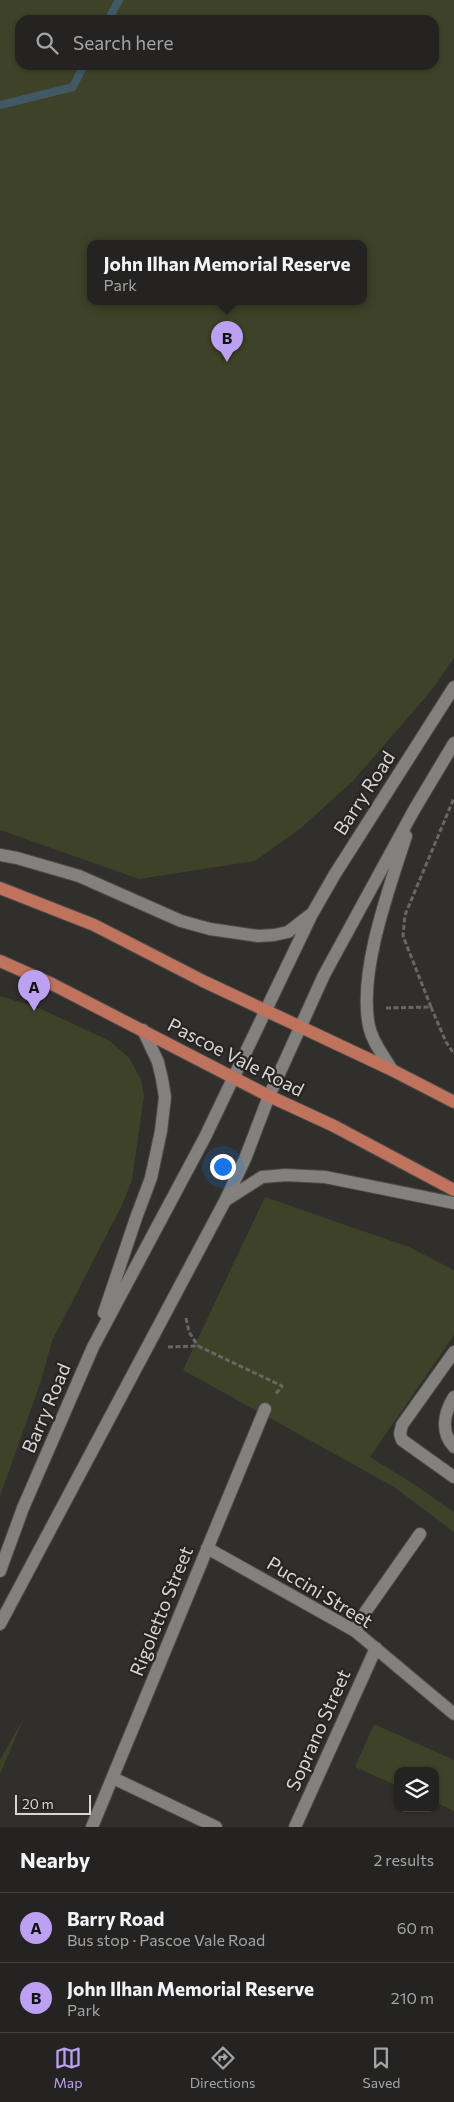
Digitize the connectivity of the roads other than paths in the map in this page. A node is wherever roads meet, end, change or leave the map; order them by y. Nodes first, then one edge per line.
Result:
1 (454, 687) edge
2 (454, 743) edge
3 (414, 810) junction
4 (0, 855) edge
5 (0, 888) edge
6 (312, 914) junction
7 (0, 961) edge
8 (266, 1010) junction
9 (300, 1026) junction
10 (143, 1030) junction
11 (392, 1070) junction
12 (234, 1078) junction
13 (269, 1096) junction
14 (454, 1102) edge
15 (454, 1190) edge
16 (225, 1201) junction
17 (454, 1203) edge
18 (93, 1347) junction
19 (454, 1352) edge
20 (454, 1396) edge
21 (265, 1409) dead end
22 (454, 1447) edge
23 (454, 1477) edge
24 (420, 1534) dead end
25 (207, 1548) junction
26 (0, 1571) edge
27 (0, 1624) edge
28 (355, 1631) junction
29 (376, 1648) junction
30 (454, 1714) edge
31 (113, 1778) junction
32 (92, 1827) edge
33 (216, 1827) edge
34 (295, 1827) edge

1 - 6 street, Barry Road
2 - 3 street
3 - 9 street
3 - 11 street
4 - 6 street
5 - 8 main road
6 - 8 street, Barry Road
7 - 10 main road, Pascoe Vale Road
8 - 9 main road
8 - 12 street, Barry Road
9 - 11 main road
9 - 13 street
10 - 12 main road, Pascoe Vale Road
10 - 18 street
11 - 14 main road
12 - 13 main road, Pascoe Vale Road
12 - 18 street, Barry Road
13 - 15 main road, Pascoe Vale Road
13 - 16 street
16 - 17 street
16 - 27 street
18 - 26 street, Barry Road
19 - 23 street
20 - 22 street
21 - 25 street, Rigoletto Street
24 - 28 street
25 - 28 street, Puccini Street
25 - 31 street, Rigoletto Street
28 - 29 street, Puccini Street
29 - 30 street, Puccini Street
29 - 34 street, Soprano Street
31 - 32 street, Rigoletto Street
31 - 33 street

